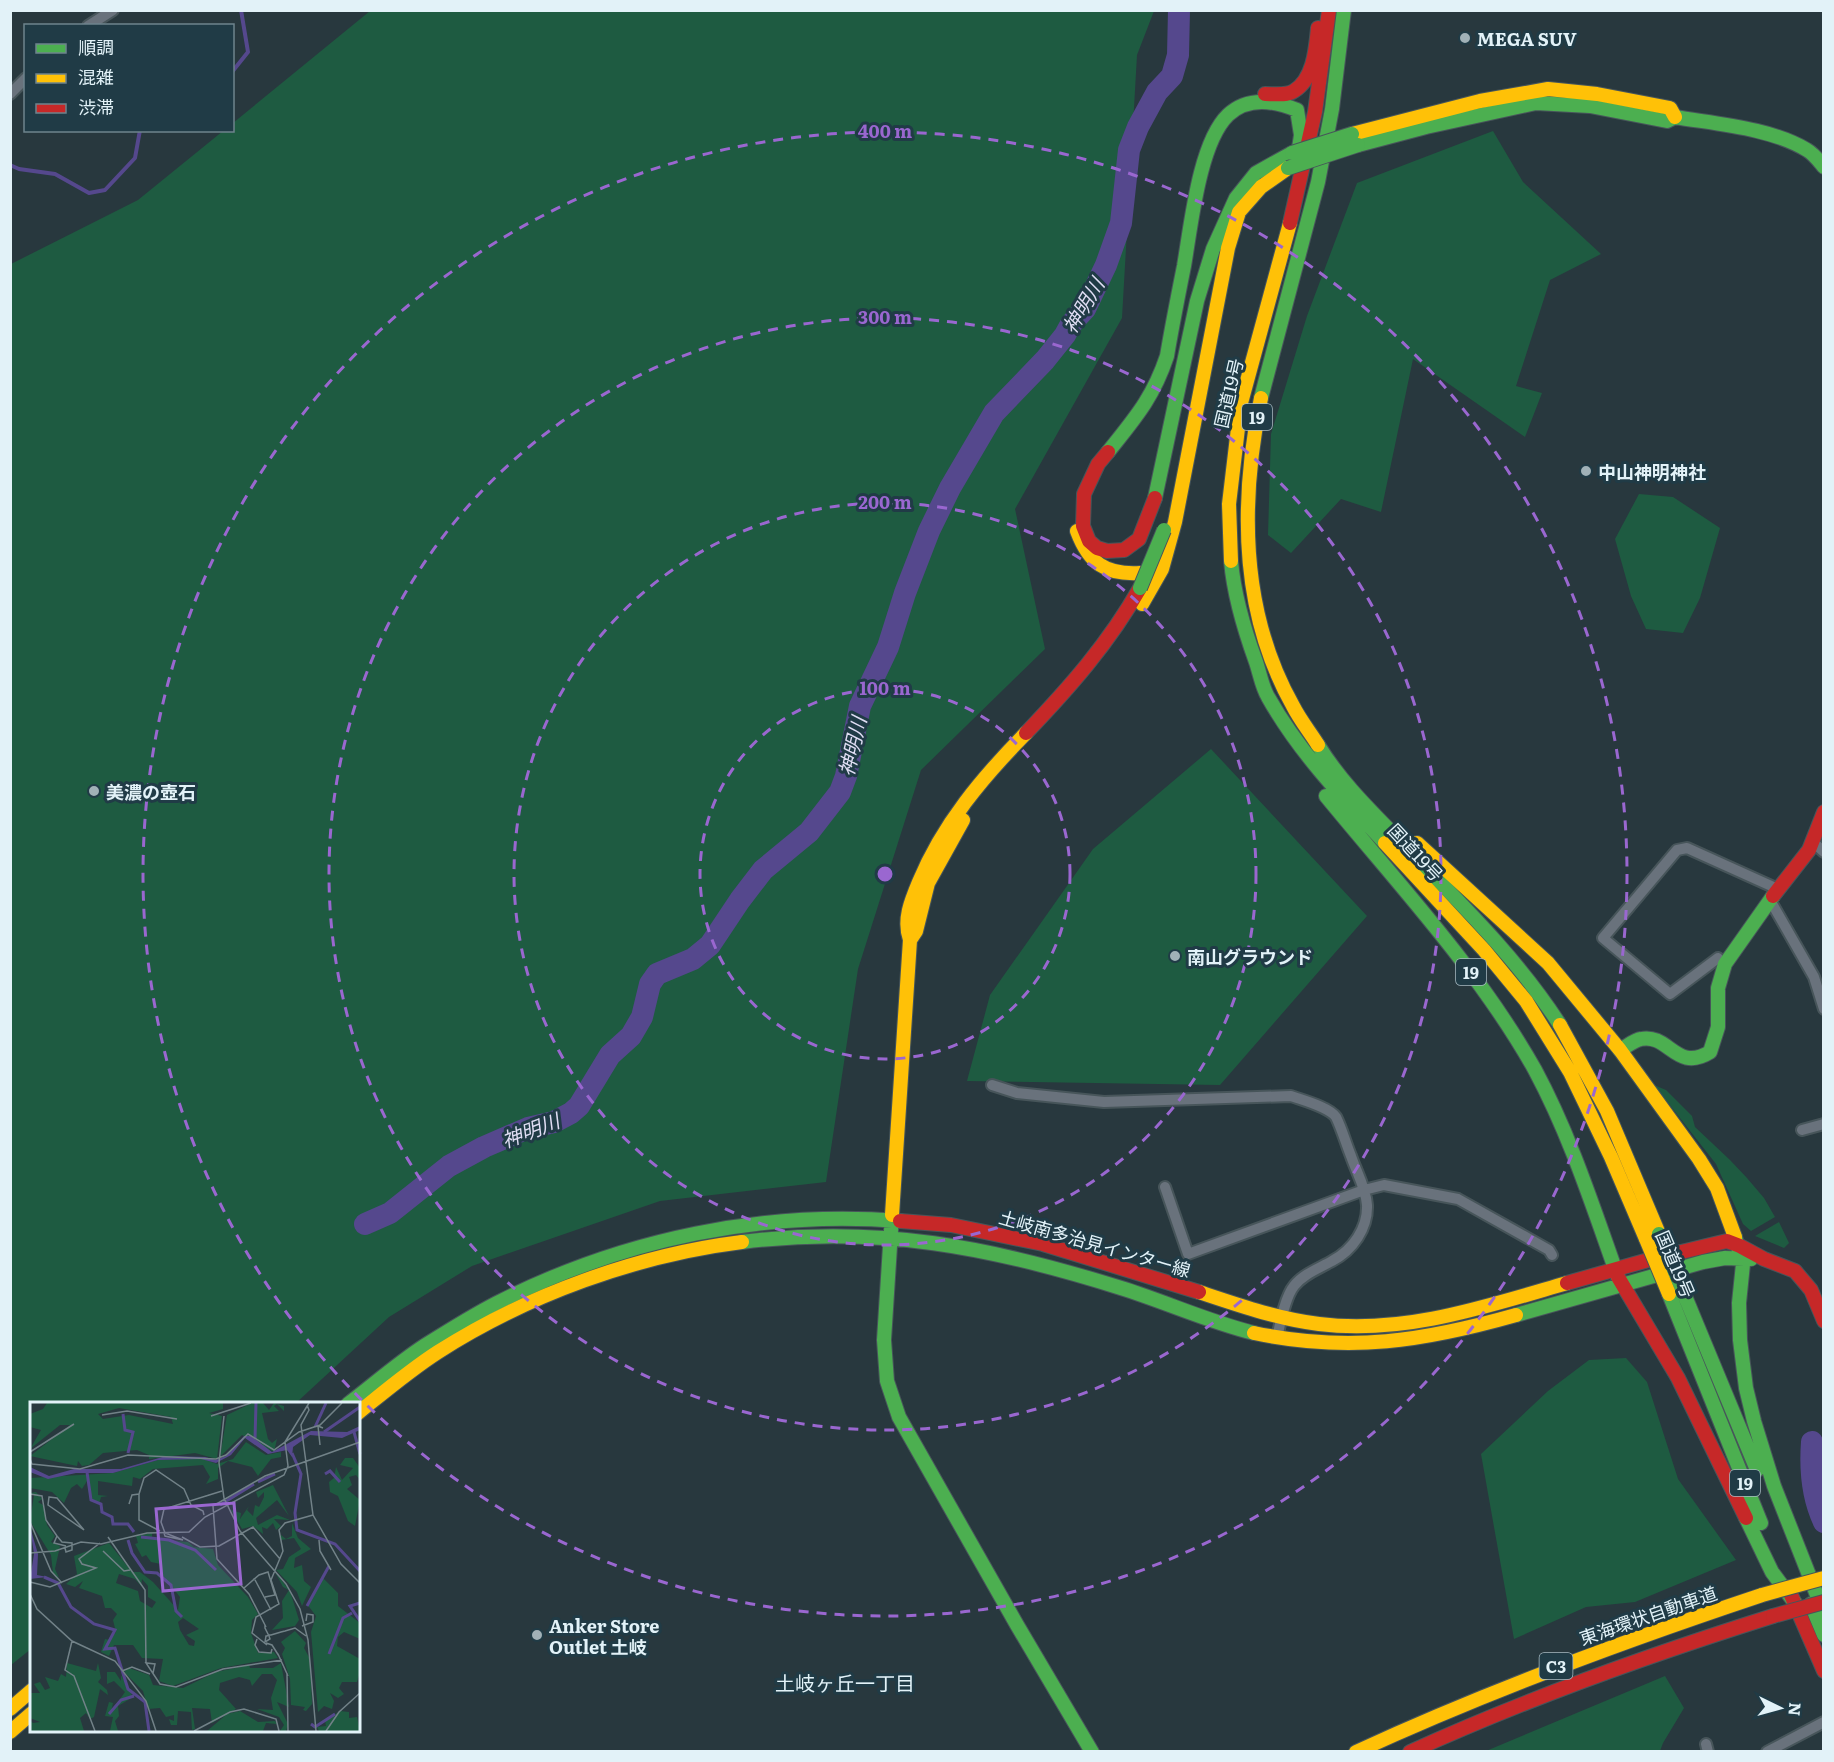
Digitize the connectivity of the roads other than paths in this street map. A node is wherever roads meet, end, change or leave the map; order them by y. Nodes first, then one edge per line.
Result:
1 (113, 10) edge
2 (1320, 10) edge
3 (1329, 10) edge
4 (1344, 10) edge
5 (1350, 10) edge
6 (91, 24) edge
7 (24, 80) edge
8 (10, 94) edge
9 (1328, 127) junction
10 (1355, 139) junction
11 (1824, 167) edge
12 (1225, 219) junction
13 (1257, 350) junction
14 (1140, 573) dead end
15 (1267, 695) junction
16 (1364, 801) junction
17 (1824, 812) edge
18 (1814, 842) junction
19 (1824, 852) edge
20 (1774, 895) junction
21 (910, 940) junction
22 (1718, 958) dead end
23 (1824, 1009) edge
24 (1620, 1050) junction
25 (992, 1085) dead end
26 (1824, 1124) edge
27 (1802, 1130) dead end
28 (1165, 1187) dead end
29 (1364, 1190) junction
30 (893, 1219) junction
31 (1653, 1236) junction
32 (892, 1238) junction
33 (1733, 1242) junction
34 (1552, 1256) dead end
35 (1743, 1259) junction
36 (1763, 1259) junction
37 (1615, 1269) junction
38 (1621, 1284) junction
39 (1676, 1291) junction
40 (1822, 1306) edge
41 (1281, 1318) junction
42 (1824, 1321) edge
43 (1277, 1338) junction
44 (351, 1402) edge
45 (360, 1411) edge
46 (1824, 1578) edge
47 (1824, 1602) edge
48 (1795, 1603) junction
49 (1824, 1613) edge
50 (1824, 1635) edge
51 (1824, 1671) edge
52 (30, 1692) edge
53 (10, 1709) edge
54 (30, 1715) edge
55 (1824, 1722) edge
56 (10, 1732) edge
57 (1092, 1752) edge
58 (1356, 1752) edge
59 (1410, 1752) edge
60 (1767, 1752) edge

1 - 6 street
2 - 14 main road
3 - 13 main road, 国道19号 / 19
4 - 9 main road, 国道19号 / 19
5 - 9 main road
7 - 8 street
9 - 16 main road, 国道19号 / 19
10 - 11 main road
10 - 12 main road, bridge
10 - 21 main road, bridge
12 - 13 main road
12 - 21 main road, bridge
13 - 15 main road, 国道19号 / 19
15 - 31 main road, 国道19号 / 19
15 - 37 main road, 19
16 - 24 main road, 19
16 - 31 main road, 国道19号 / 19
17 - 18 main road
18 - 19 street
18 - 20 main road
20 - 22 street
20 - 23 street
20 - 24 main road
21 - 30 main road
24 - 33 main road, 19
25 - 29 street
26 - 27 street
28 - 29 street
29 - 34 street
29 - 41 street
30 - 32 main road
30 - 41 main road, 土岐南多治見インター線
30 - 44 main road, 土岐南多治見インター線
31 - 39 main road, 国道19号 / 19, bridge
32 - 43 main road, 土岐南多治見インター線
32 - 45 main road, 土岐南多治見インター線
32 - 57 main road
33 - 35 main road, 19
33 - 36 main road
33 - 37 main road, 土岐南多治見インター線
35 - 36 main road, 土岐南多治見インター線
35 - 38 main road, 土岐南多治見インター線
35 - 49 main road, 19
36 - 40 main road
37 - 38 main road, 19
37 - 41 main road, 土岐南多治見インター線
38 - 43 main road, 土岐南多治見インター線
38 - 48 main road, 19
39 - 48 main road, 国道19号 / 19
39 - 50 main road, 国道19号 / 19
40 - 42 main road
41 - 43 street
46 - 58 main road, 東海環状自動車道 / C3, bridge
47 - 59 main road, C3, bridge
48 - 51 main road, 国道19号 / 19
52 - 53 main road
54 - 56 main road
55 - 60 street

